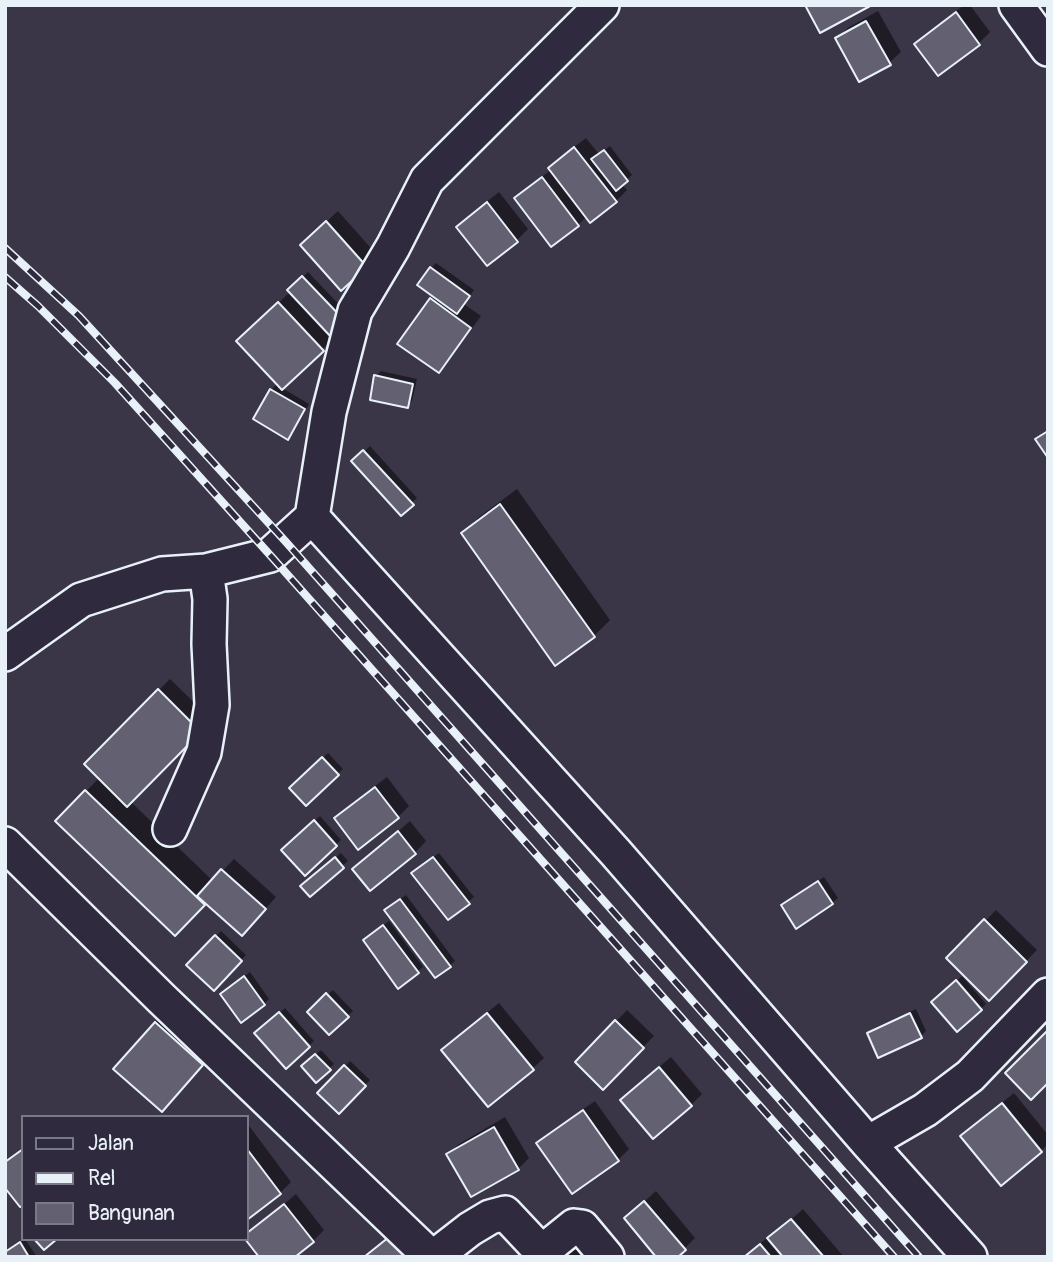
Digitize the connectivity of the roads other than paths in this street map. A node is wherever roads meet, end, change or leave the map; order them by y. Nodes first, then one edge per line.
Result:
1 (602, 5) edge
2 (1016, 5) edge
3 (1048, 49) edge
4 (312, 517) junction
5 (206, 571) junction
6 (5, 654) edge
7 (170, 829) dead end
8 (5, 844) edge
9 (1048, 995) edge
10 (868, 1143) junction
11 (433, 1257) edge
12 (607, 1257) edge
13 (970, 1257) edge

1 - 4 street
2 - 3 street
4 - 5 street
4 - 10 street
5 - 6 street
5 - 7 street
8 - 11 street
9 - 10 street
10 - 13 street
11 - 12 street

